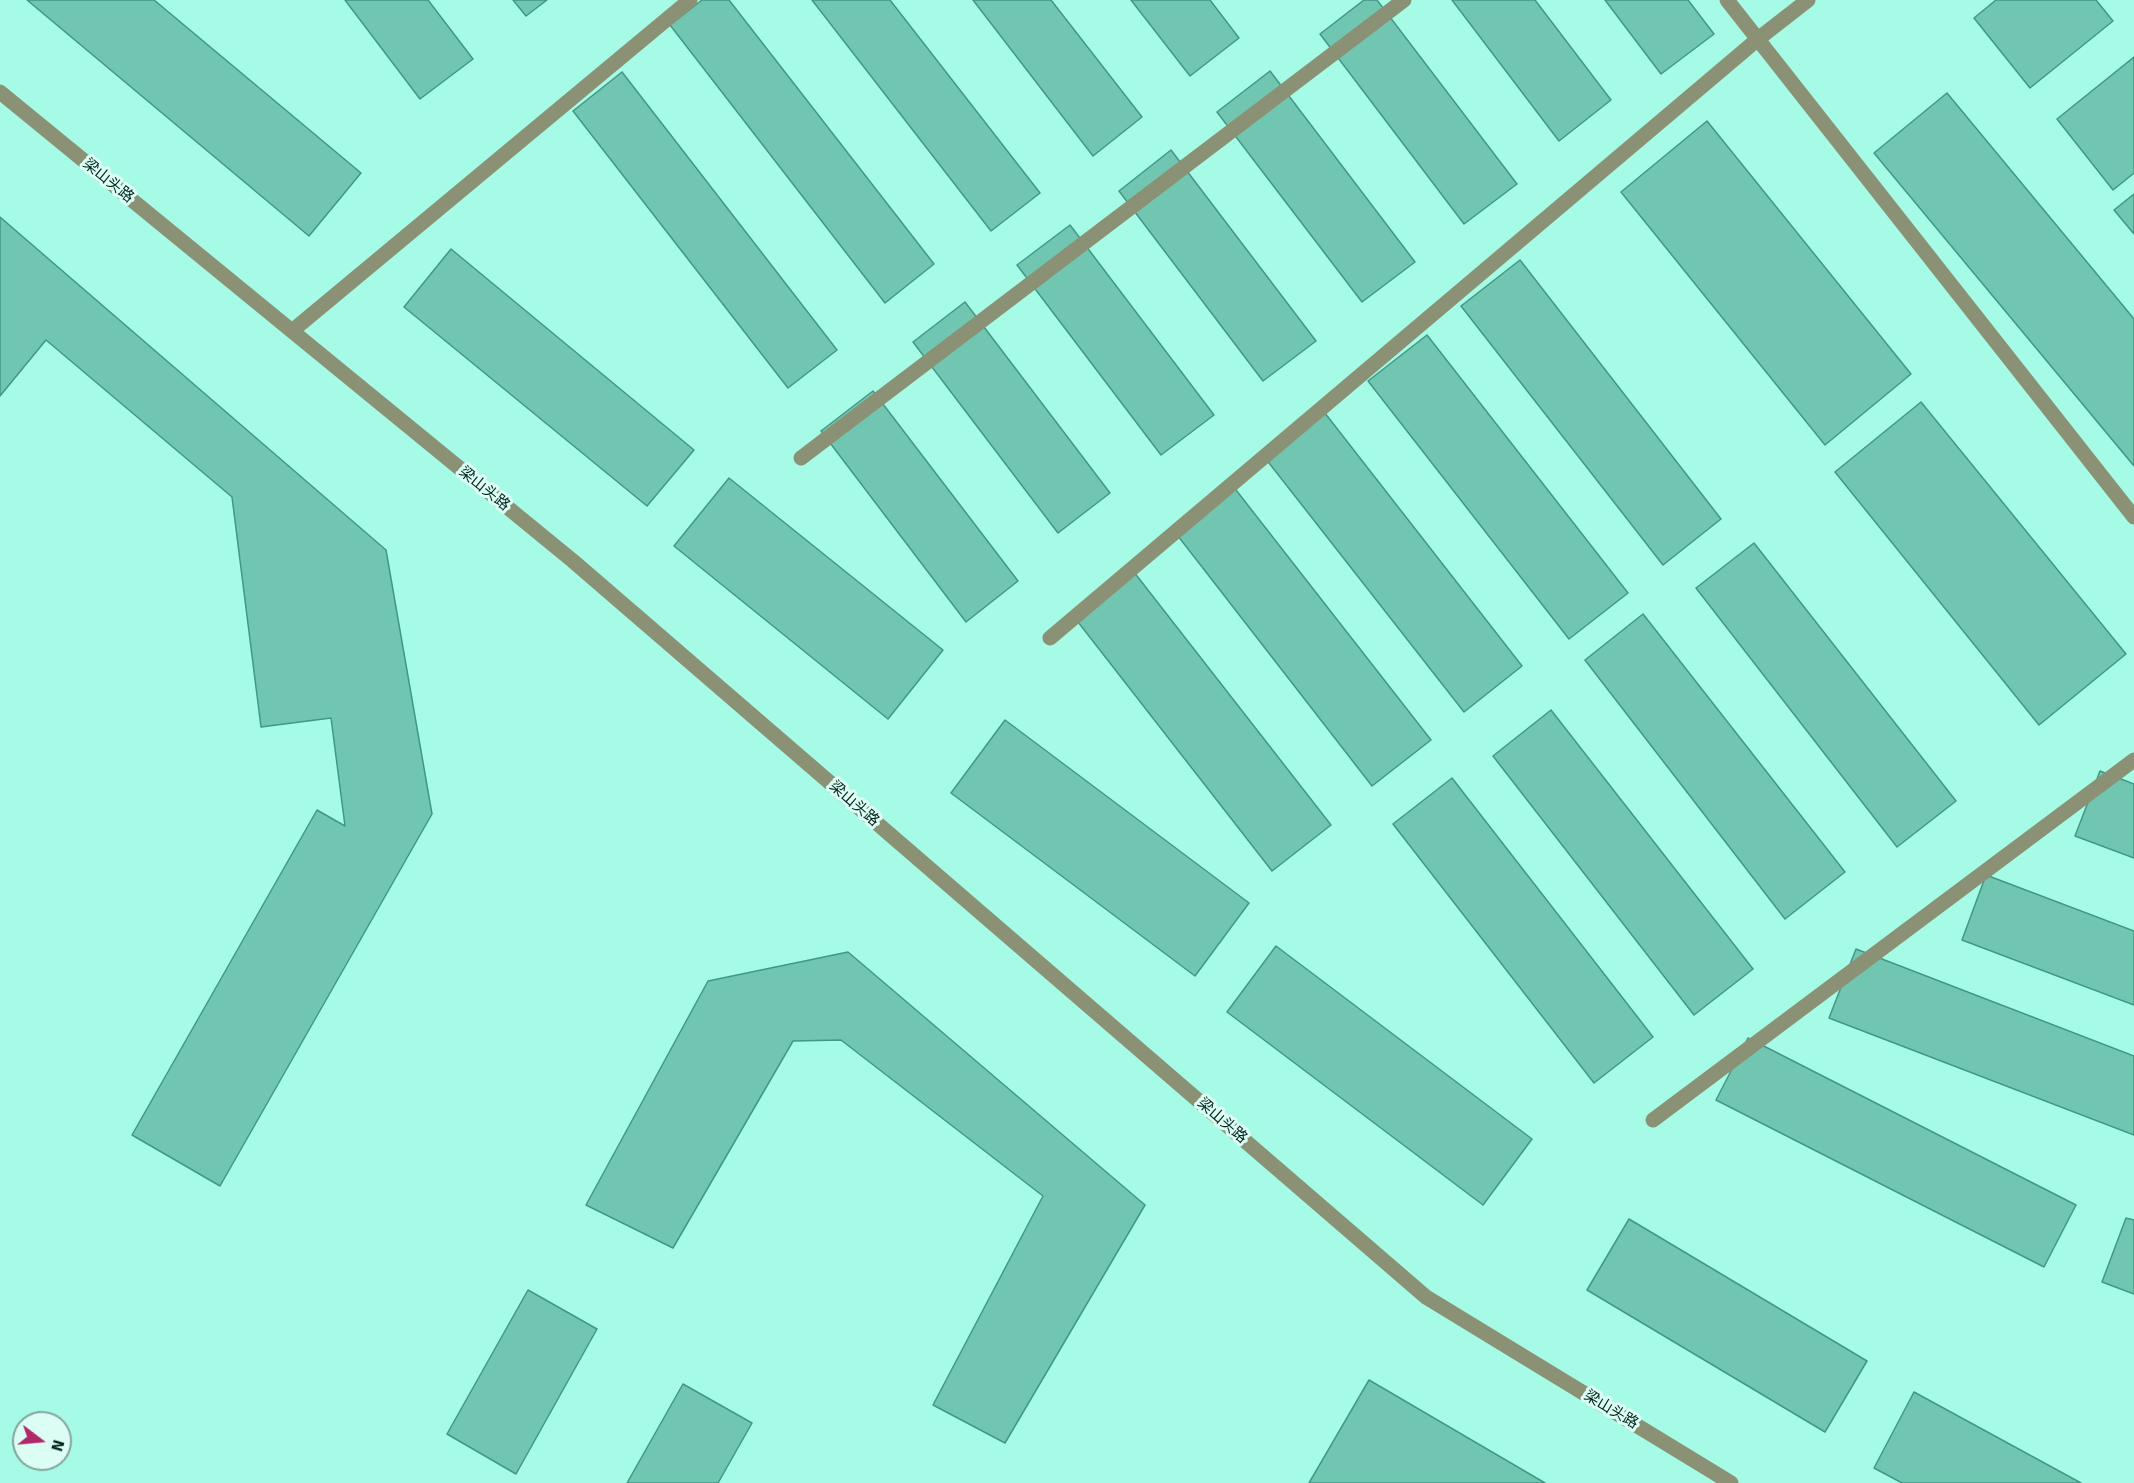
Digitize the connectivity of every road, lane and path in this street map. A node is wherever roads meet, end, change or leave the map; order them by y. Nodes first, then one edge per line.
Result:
1 (690, 0) edge
2 (1404, 0) edge
3 (1728, 0) edge
4 (1808, 0) edge
5 (1758, 39) junction
6 (0, 92) edge
7 (292, 331) junction
8 (801, 458) dead end
9 (2134, 517) edge
10 (1050, 638) dead end
11 (2134, 760) edge
12 (1653, 1120) dead end
13 (1731, 1483) edge

1 - 7 street
2 - 8 street
3 - 5 street
4 - 5 street
5 - 9 street
5 - 10 street
6 - 7 street, 梁山头路
7 - 13 street, 梁山头路
11 - 12 street

